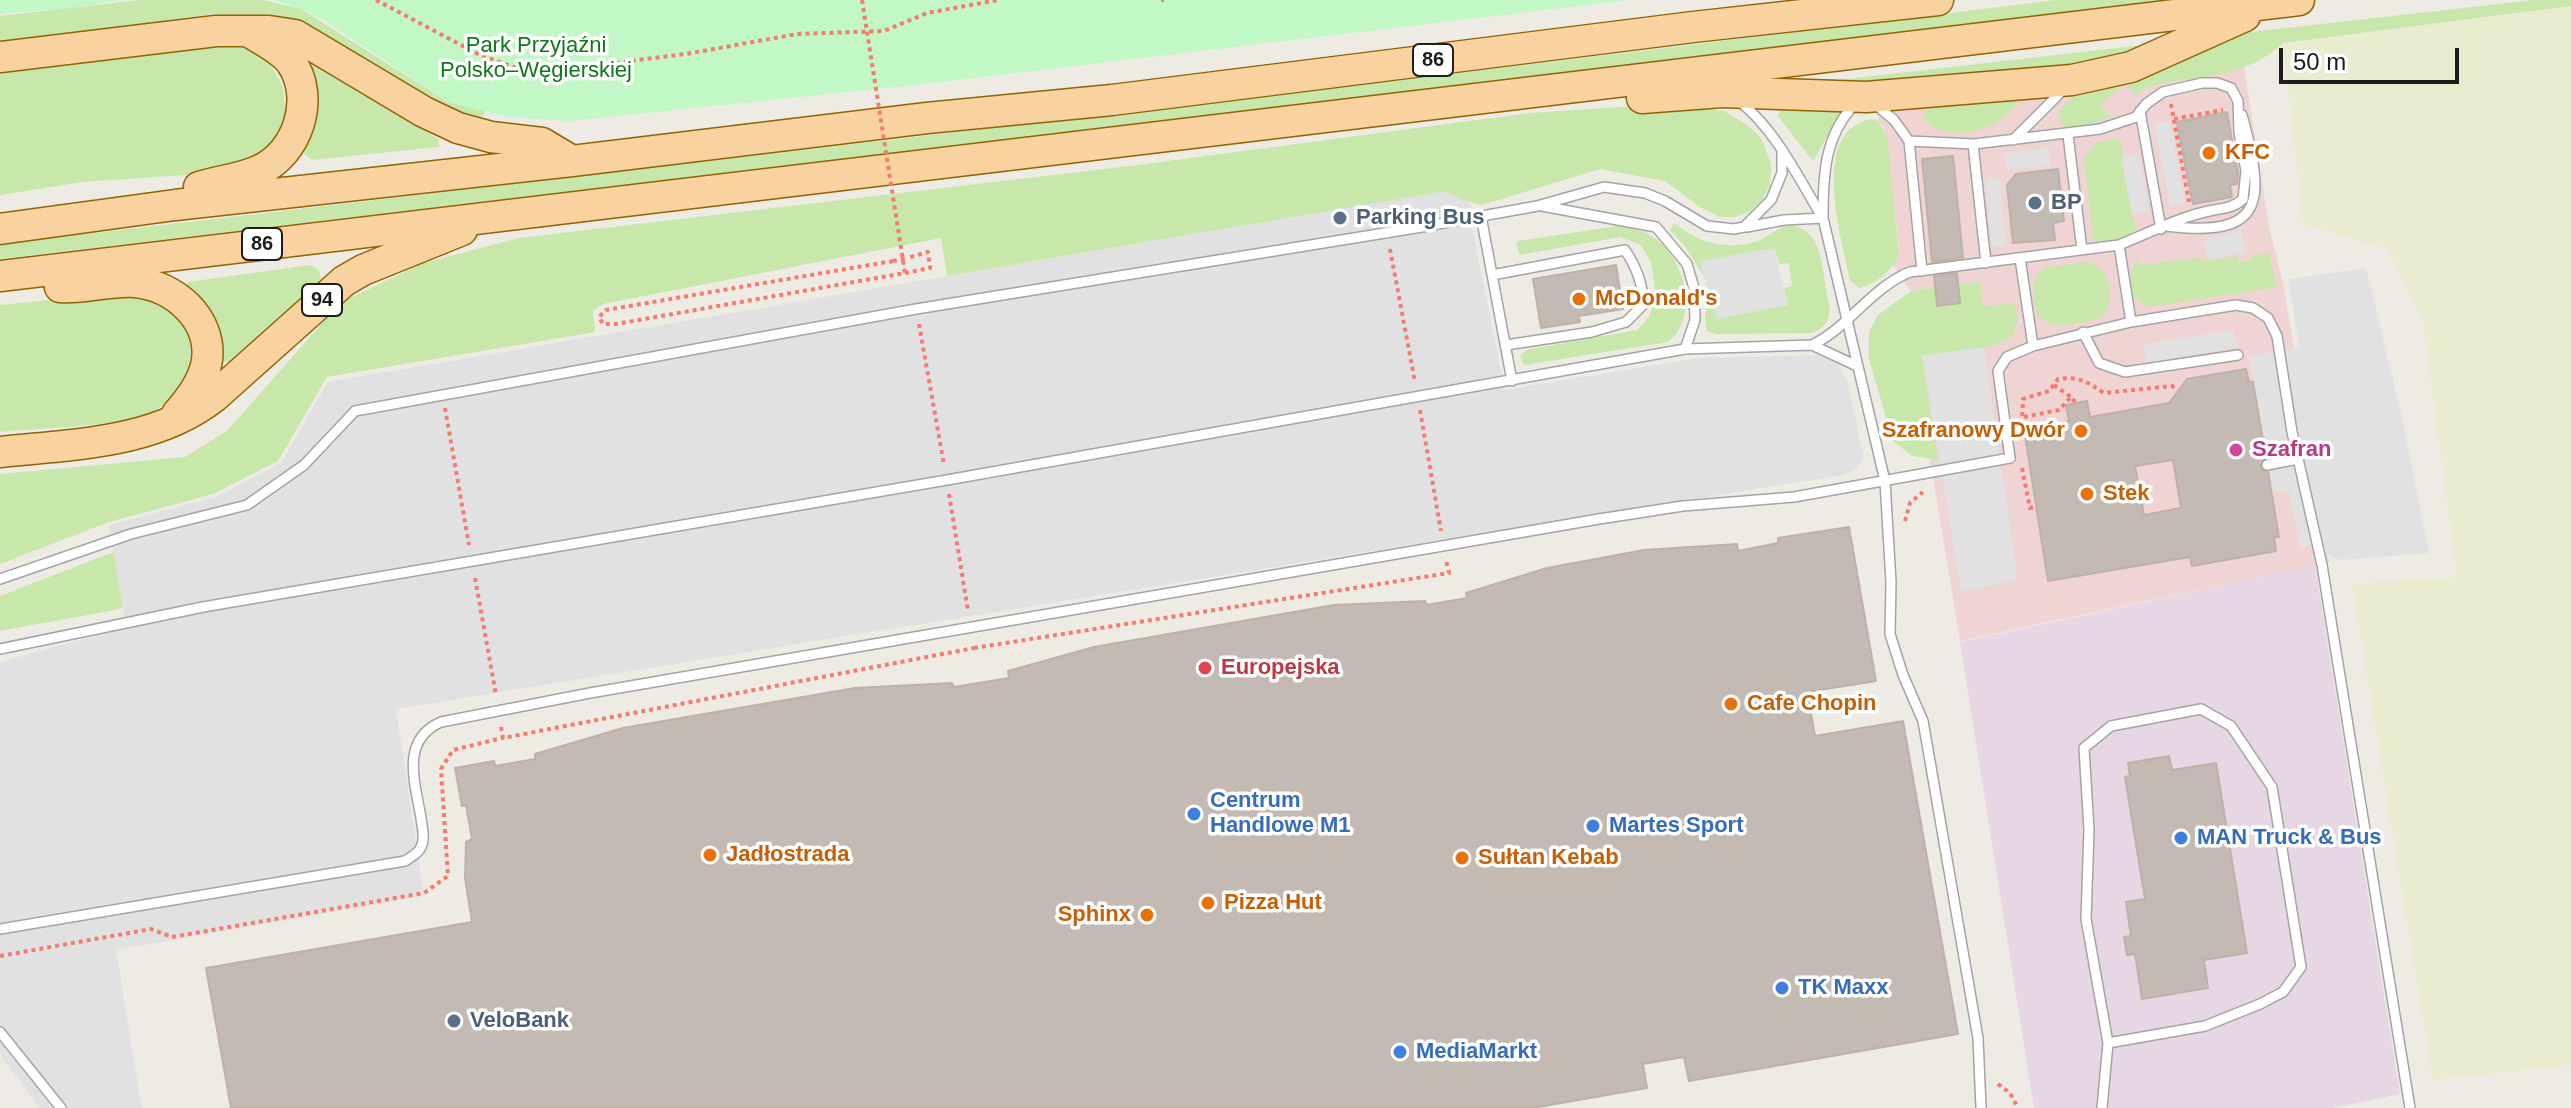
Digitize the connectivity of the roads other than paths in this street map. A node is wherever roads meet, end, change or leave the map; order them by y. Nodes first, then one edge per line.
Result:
1 (1938, 0) edge
2 (2294, 1) edge
3 (249, 32) junction
4 (0, 57) edge
5 (2072, 80) junction
6 (1530, 92) junction
7 (1722, 92) junction
8 (1866, 97) junction
9 (2239, 106) junction
10 (2140, 111) junction
11 (2068, 135) junction
12 (2013, 140) junction
13 (1909, 141) junction
14 (1973, 144) junction
15 (1782, 153) junction
16 (572, 161) junction
17 (175, 205) junction
18 (1537, 206) junction
19 (497, 215) junction
20 (1481, 216) junction
21 (1823, 218) junction
22 (1744, 227) junction
23 (2164, 228) junction
24 (0, 229) edge
25 (2119, 245) junction
26 (2082, 250) junction
27 (2020, 258) junction
28 (1986, 263) junction
29 (1922, 271) junction
30 (13, 274) edge
31 (1492, 275) junction
32 (1846, 319) junction
33 (2131, 322) junction
34 (2083, 332) junction
35 (1506, 345) junction
36 (1812, 345) junction
37 (2033, 346) junction
38 (1685, 349) junction
39 (2238, 355) dead end
40 (1857, 366) junction
41 (1512, 381) junction
42 (171, 422) junction
43 (0, 452) edge
44 (2298, 459) junction
45 (2267, 465) dead end
46 (1885, 481) junction
47 (0, 579) edge
48 (0, 649) edge
49 (0, 929) edge
50 (0, 1032) edge
51 (2108, 1043) junction
52 (1979, 1107) edge
53 (61, 1108) edge
54 (2102, 1108) edge
55 (2410, 1108) edge

1 - 16 main road, 86
2 - 5 main road
2 - 6 main road, 86
3 - 4 main road
3 - 16 main road
3 - 17 main road
5 - 8 main road
5 - 12 lane
6 - 7 main road
6 - 19 main road, 86
7 - 8 main road
7 - 15 lane
8 - 13 lane
8 - 21 lane
9 - 10 lane
9 - 23 lane
9 - 23 lane
10 - 11 lane
10 - 23 lane
11 - 12 lane
11 - 26 lane
12 - 14 lane
13 - 14 lane
13 - 29 lane
14 - 28 lane
15 - 21 lane
15 - 22 lane
16 - 17 main road, 86
17 - 24 main road, 86
18 - 20 lane
18 - 22 lane
18 - 38 lane
19 - 30 main road, 86
19 - 42 main road, 94
20 - 31 lane
20 - 47 lane
21 - 22 lane
21 - 32 lane
23 - 25 lane
25 - 26 lane
25 - 33 lane
26 - 27 lane
27 - 28 lane
27 - 37 lane
28 - 29 lane
29 - 32 lane
30 - 42 main road
31 - 35 lane
31 - 35 lane
32 - 36 lane
32 - 40 lane
33 - 34 lane
33 - 44 lane
34 - 37 lane
34 - 39 lane
35 - 41 lane
36 - 38 lane
36 - 40 lane
37 - 46 lane
38 - 41 lane
40 - 46 lane
41 - 48 lane
42 - 43 main road, 94
44 - 45 lane
44 - 55 lane
46 - 49 lane
46 - 52 lane
50 - 53 lane
51 - 51 lane
51 - 54 lane

